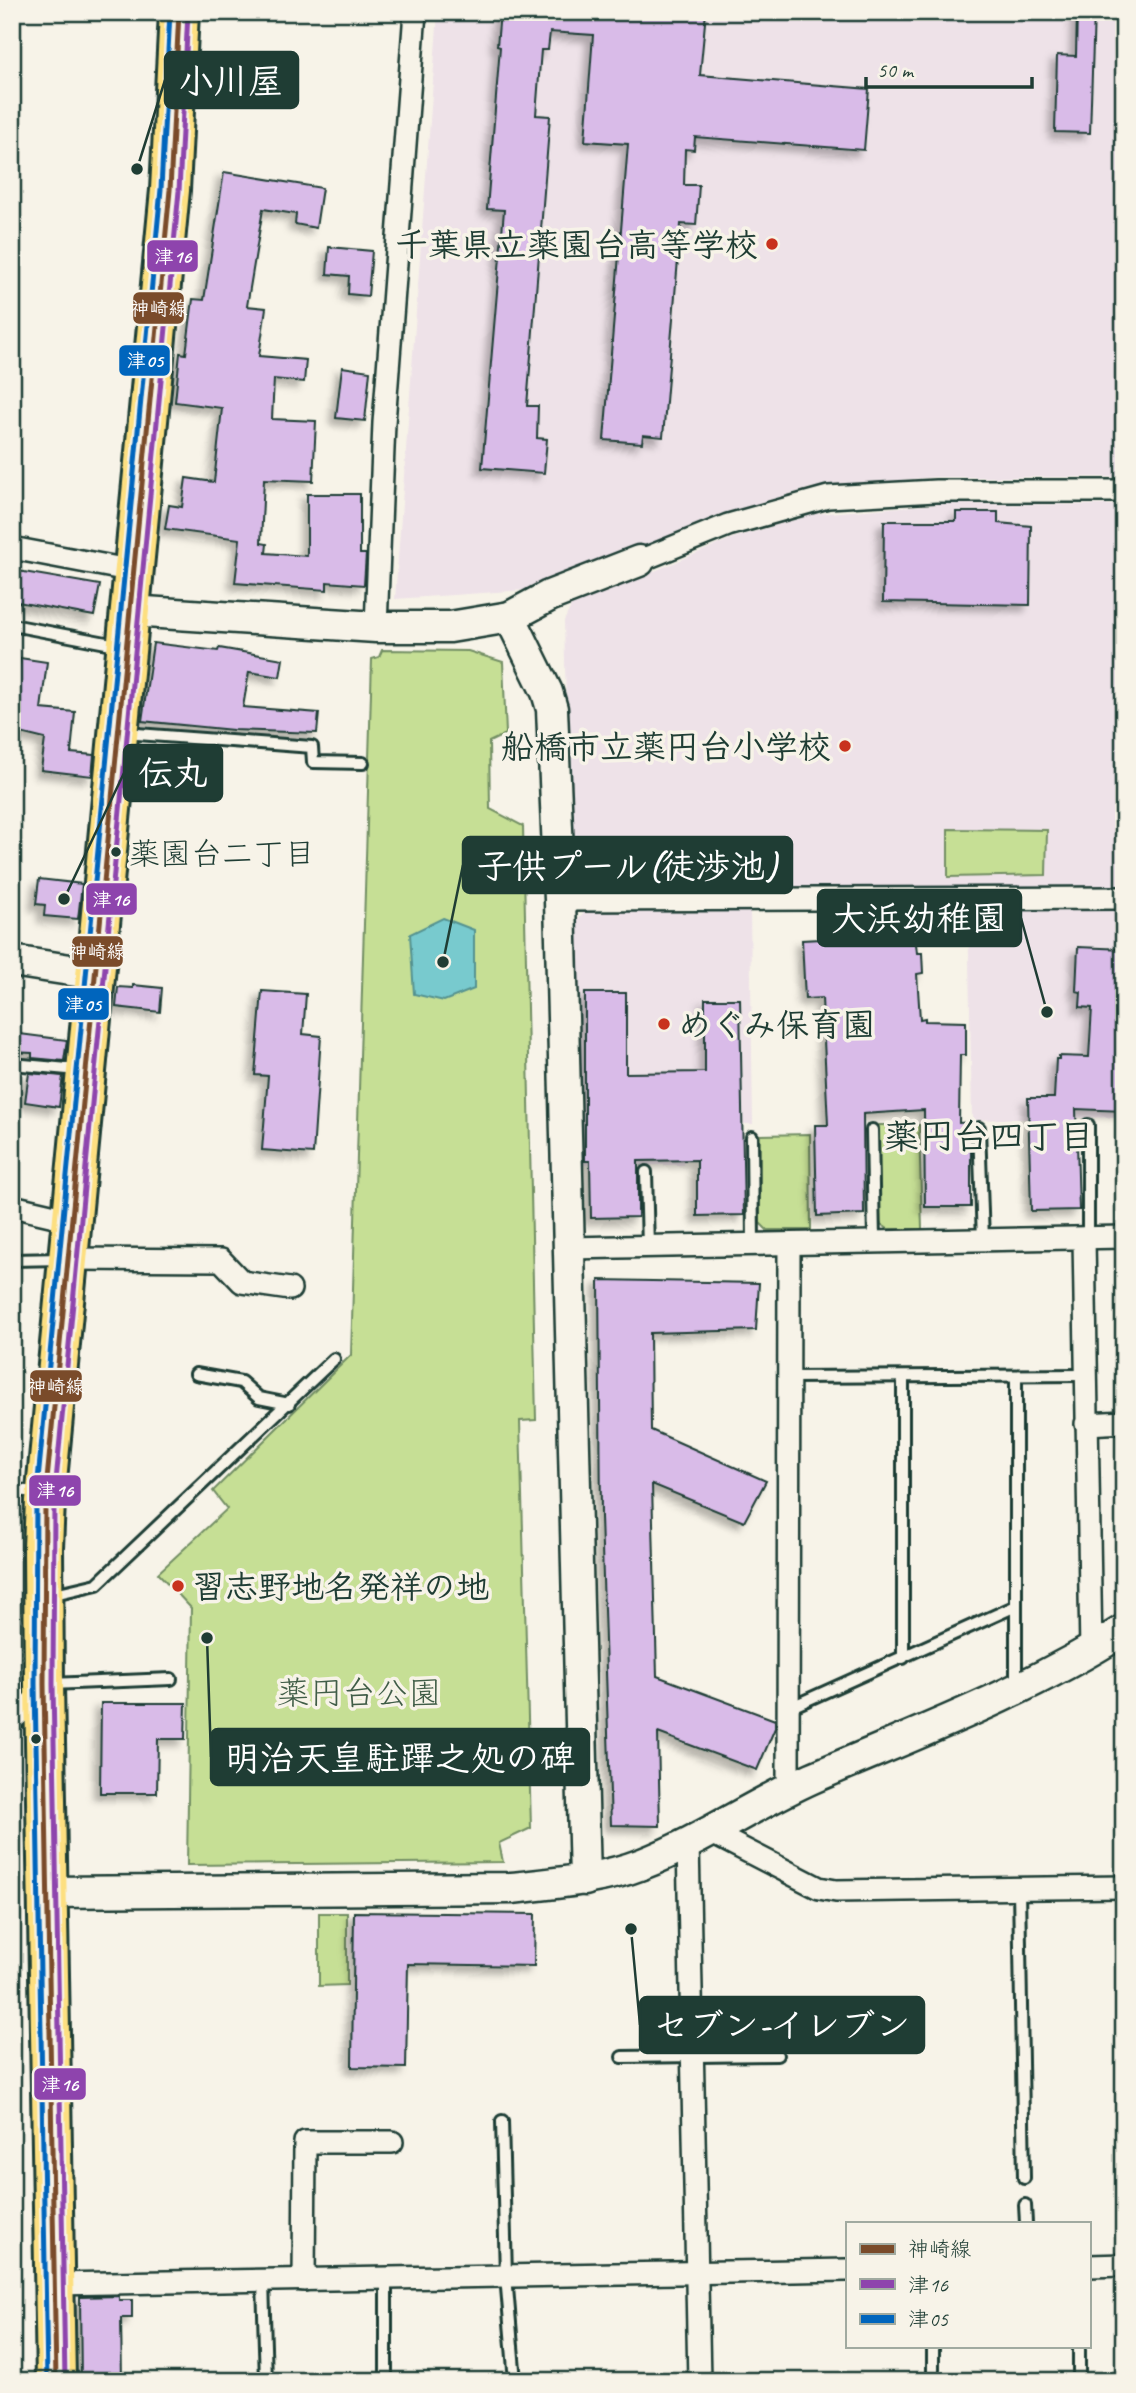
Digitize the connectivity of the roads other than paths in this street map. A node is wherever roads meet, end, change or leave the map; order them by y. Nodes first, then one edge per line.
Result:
1 (179, 12) edge
2 (415, 12) edge
3 (1124, 491) edge
4 (12, 548) edge
5 (639, 561) joint
6 (134, 571) junction
7 (510, 617) junction
8 (12, 625) edge
9 (376, 627) junction
10 (129, 629) junction
11 (119, 732) junction
12 (363, 763) dead end
13 (1124, 898) edge
14 (560, 900) junction
15 (12, 961) edge
16 (96, 974) junction
17 (12, 1064) edge
18 (86, 1071) junction
19 (1088, 1125) dead end
20 (979, 1128) dead end
21 (872, 1130) dead end
22 (752, 1137) dead end
23 (646, 1172) dead end
24 (12, 1206) edge
25 (72, 1220) junction
26 (1124, 1237) edge
27 (1086, 1238) junction
28 (983, 1240) junction
29 (874, 1242) junction
30 (789, 1244) junction
31 (753, 1245) junction
32 (648, 1247) junction
33 (568, 1248) junction
34 (69, 1259) junction
35 (12, 1260) edge
36 (290, 1289) dead end
37 (334, 1359) dead end
38 (197, 1374) dead end
39 (1085, 1375) junction
40 (1016, 1376) junction
41 (789, 1377) junction
42 (902, 1377) junction
43 (289, 1404) junction
44 (1124, 1422) edge
45 (1086, 1424) junction
46 (29, 1491) edge
47 (43, 1597) junction
48 (1016, 1606) junction
49 (1124, 1630) edge
50 (1091, 1651) junction
51 (902, 1658) junction
52 (171, 1679) dead end
53 (44, 1688) junction
54 (1016, 1689) junction
55 (788, 1709) junction
56 (12, 1720) edge
57 (788, 1789) junction
58 (698, 1836) junction
59 (585, 1880) junction
60 (1123, 1887) edge
61 (1019, 1889) junction
62 (48, 1892) junction
63 (1124, 1957) edge
64 (777, 2055) dead end
65 (692, 2056) junction
66 (621, 2057) dead end
67 (502, 2121) dead end
68 (392, 2141) dead end
69 (1024, 2178) dead end
70 (1025, 2205) dead end
71 (1026, 2222) edge
72 (1124, 2265) edge
73 (1090, 2266) edge
74 (846, 2270) edge
75 (697, 2273) junction
76 (506, 2276) junction
77 (386, 2278) junction
78 (304, 2280) junction
79 (263, 2281) junction
80 (54, 2284) junction
81 (933, 2348) edge
82 (1079, 2348) edge
83 (56, 2381) edge
84 (265, 2381) edge
85 (386, 2381) edge
86 (515, 2381) edge
87 (699, 2381) edge
88 (933, 2381) edge
89 (1079, 2381) edge

1 - 6 highway
2 - 9 street
3 - 5 street
4 - 6 street
5 - 7 street
6 - 10 highway
7 - 9 street
7 - 14 street
8 - 10 lane
9 - 10 street
10 - 11 highway
11 - 12 lane
11 - 16 highway
13 - 14 street
14 - 33 street
15 - 16 street
16 - 18 highway
17 - 18 lane
18 - 25 highway
19 - 27 lane
20 - 28 lane
21 - 29 lane
22 - 31 lane
23 - 32 lane
24 - 25 street
25 - 34 highway
26 - 27 street
27 - 28 street
27 - 39 street
28 - 29 street
29 - 30 street
30 - 31 street
30 - 41 street
31 - 32 street
32 - 33 street
33 - 59 street
34 - 35 lane
34 - 36 street
34 - 46 highway
37 - 43 lane
38 - 43 lane
39 - 40 lane
39 - 45 street
40 - 42 lane
40 - 48 lane
41 - 42 lane
41 - 55 street
42 - 51 lane
43 - 47 lane
44 - 45 street
45 - 50 street
46 - 47 highway
47 - 53 highway
48 - 51 lane
48 - 54 lane
49 - 50 street
50 - 54 street
51 - 55 lane
52 - 53 lane
53 - 56 street
53 - 62 highway
54 - 57 street
55 - 57 street
57 - 58 street
58 - 59 street
58 - 61 street
58 - 65 street
59 - 62 street
60 - 61 street
60 - 63 lane
61 - 69 lane
62 - 80 highway
64 - 65 lane
65 - 66 lane
65 - 75 street
67 - 76 lane
68 - 78 street
70 - 71 lane
72 - 73 street
74 - 75 street
75 - 76 street
75 - 87 street
76 - 77 street
76 - 86 lane
77 - 78 street
77 - 85 lane
78 - 79 street
79 - 80 street
79 - 84 lane
80 - 83 highway
81 - 88 lane
82 - 89 lane

